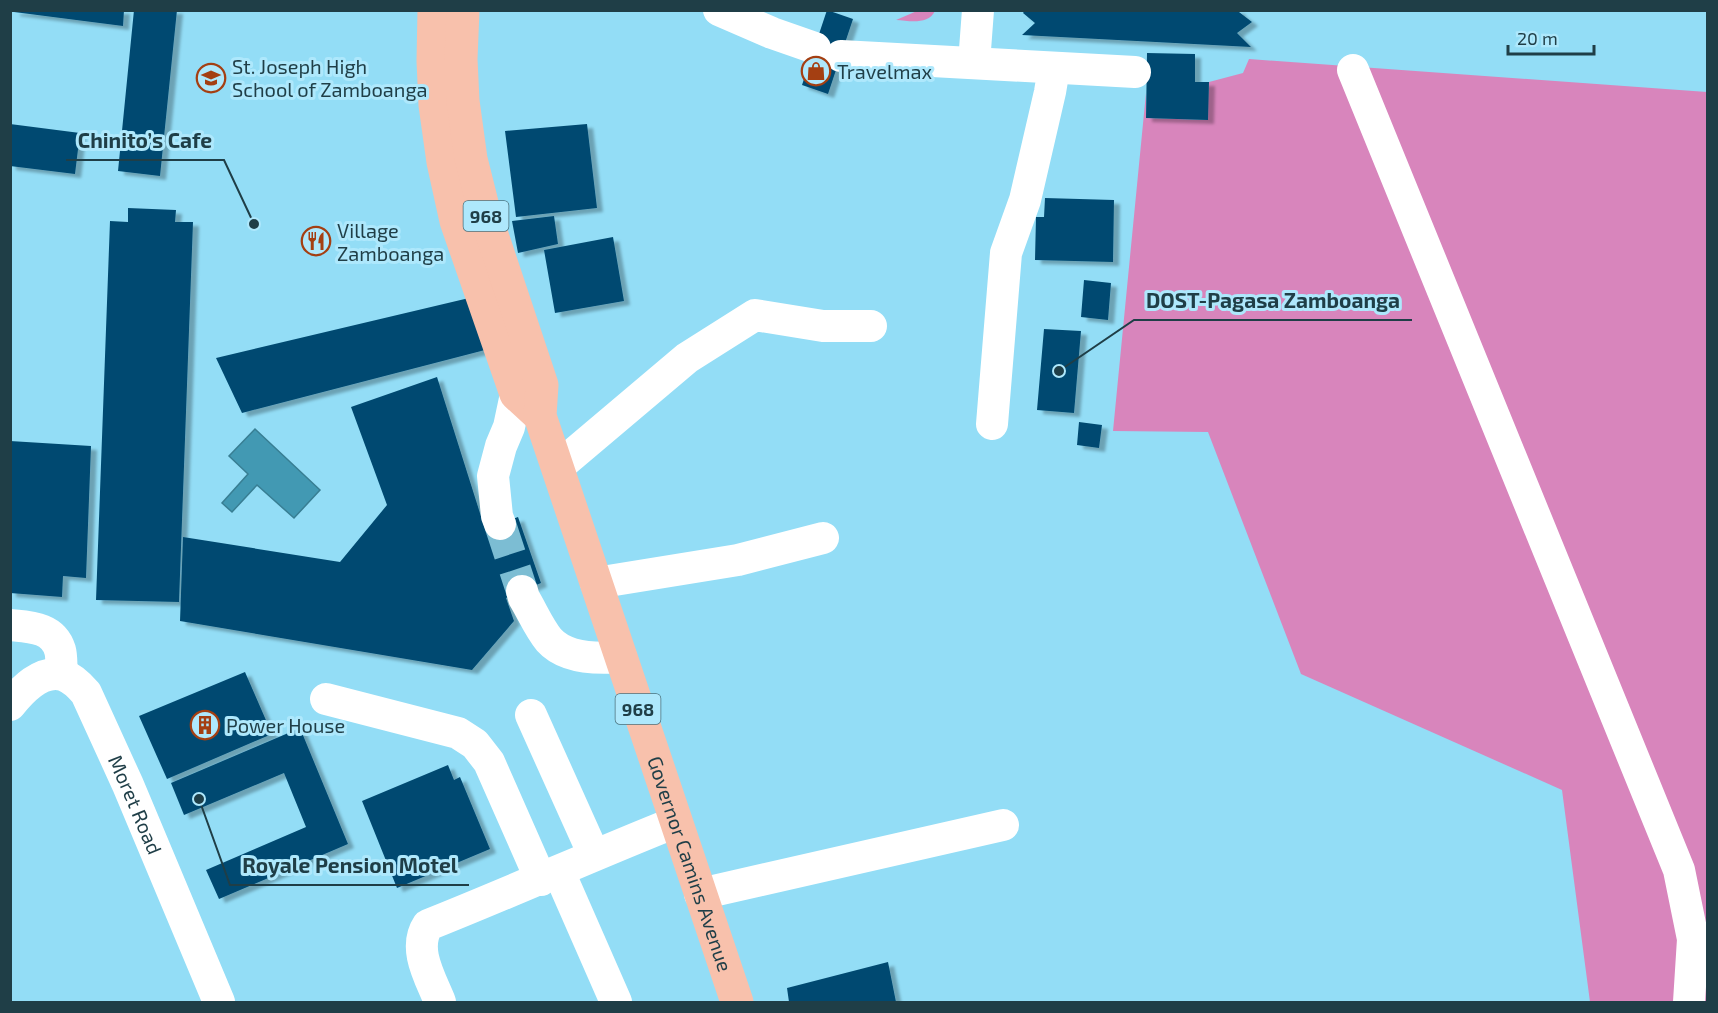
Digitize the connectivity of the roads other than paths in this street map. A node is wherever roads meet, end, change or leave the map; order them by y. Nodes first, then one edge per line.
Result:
1 (435, 10) edge
2 (464, 10) edge
3 (719, 10) edge
4 (978, 10) edge
5 (776, 22) edge
6 (974, 63) junction
7 (1053, 68) junction
8 (1353, 70) dead end
9 (1135, 72) dead end
10 (871, 326) dead end
11 (532, 398) junction
12 (992, 424) dead end
13 (558, 467) junction
14 (500, 524) tunnel mouth
15 (823, 538) dead end
16 (596, 583) junction
17 (522, 591) tunnel mouth
18 (10, 625) edge
19 (621, 657) junction
20 (62, 674) junction
21 (326, 699) dead end
22 (10, 705) edge
23 (531, 715) dead end
24 (676, 822) junction
25 (1003, 825) dead end
26 (594, 855) junction
27 (550, 876) junction
28 (700, 894) junction
29 (219, 1002) edge
30 (440, 1002) edge
31 (616, 1002) edge
32 (737, 1002) edge
33 (1689, 1002) edge

1 - 11 main road, Governor Camins Avenue / 968
2 - 11 main road, Governor Camins Avenue / 968
3 - 5 street
4 - 6 street
5 - 6 street
6 - 7 street
7 - 9 street
7 - 12 street
8 - 33 street
10 - 13 street
11 - 13 main road, Governor Camins Avenue / 968
11 - 14 street
13 - 16 main road, Governor Camins Avenue / 968
15 - 16 street
16 - 19 main road, Governor Camins Avenue / 968
17 - 19 street
18 - 20 street
19 - 24 main road, Governor Camins Avenue / 968
20 - 22 street
20 - 29 street, Moret Road
21 - 27 street
23 - 26 street
24 - 26 street
24 - 28 main road, Governor Camins Avenue / 968
25 - 28 street
26 - 27 street
27 - 30 street
27 - 31 street
28 - 32 main road, Governor Camins Avenue / 968

